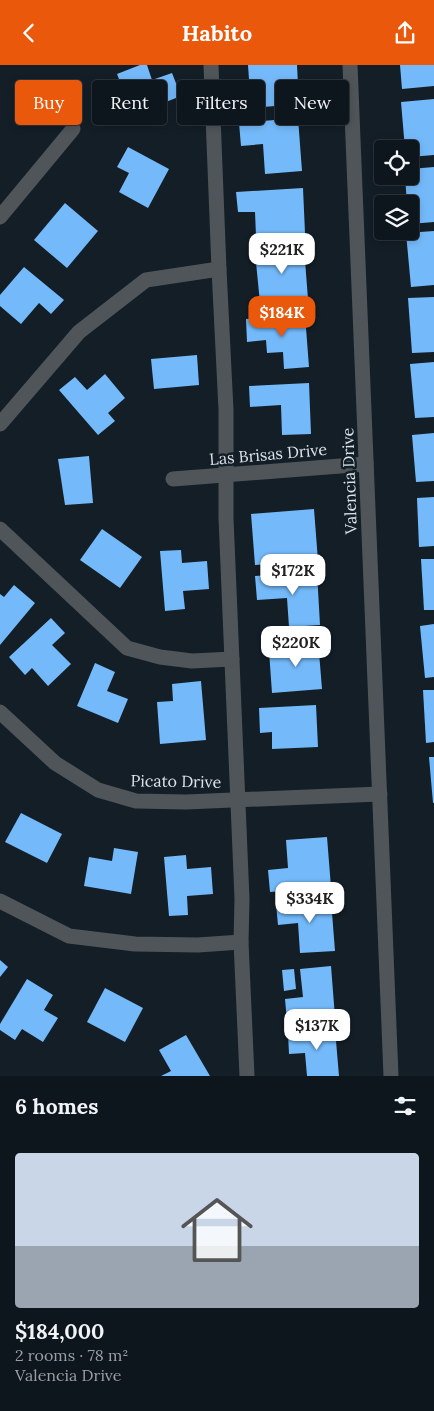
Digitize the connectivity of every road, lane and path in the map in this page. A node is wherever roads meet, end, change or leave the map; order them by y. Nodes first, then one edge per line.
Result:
1 (211, 65) edge
2 (350, 65) edge
3 (73, 129) dead end
4 (0, 217) edge
5 (219, 269) junction
6 (0, 424) edge
7 (366, 464) junction
8 (227, 475) junction
9 (173, 479) dead end
10 (0, 529) edge
11 (232, 659) junction
12 (0, 712) edge
13 (380, 794) junction
14 (238, 799) junction
15 (0, 901) edge
16 (240, 942) junction
17 (247, 1076) edge
18 (391, 1076) edge

1 - 5 street
2 - 7 street, Valencia Drive
3 - 4 street
5 - 6 street
5 - 8 street
7 - 8 street, Las Brisas Drive
7 - 13 street, Valencia Drive
8 - 9 street, Las Brisas Drive
8 - 11 street
10 - 11 street
11 - 14 street
12 - 14 street, Picato Drive
13 - 14 street, Picato Drive
13 - 18 street, Valencia Drive
14 - 16 street
15 - 16 street
16 - 17 street

